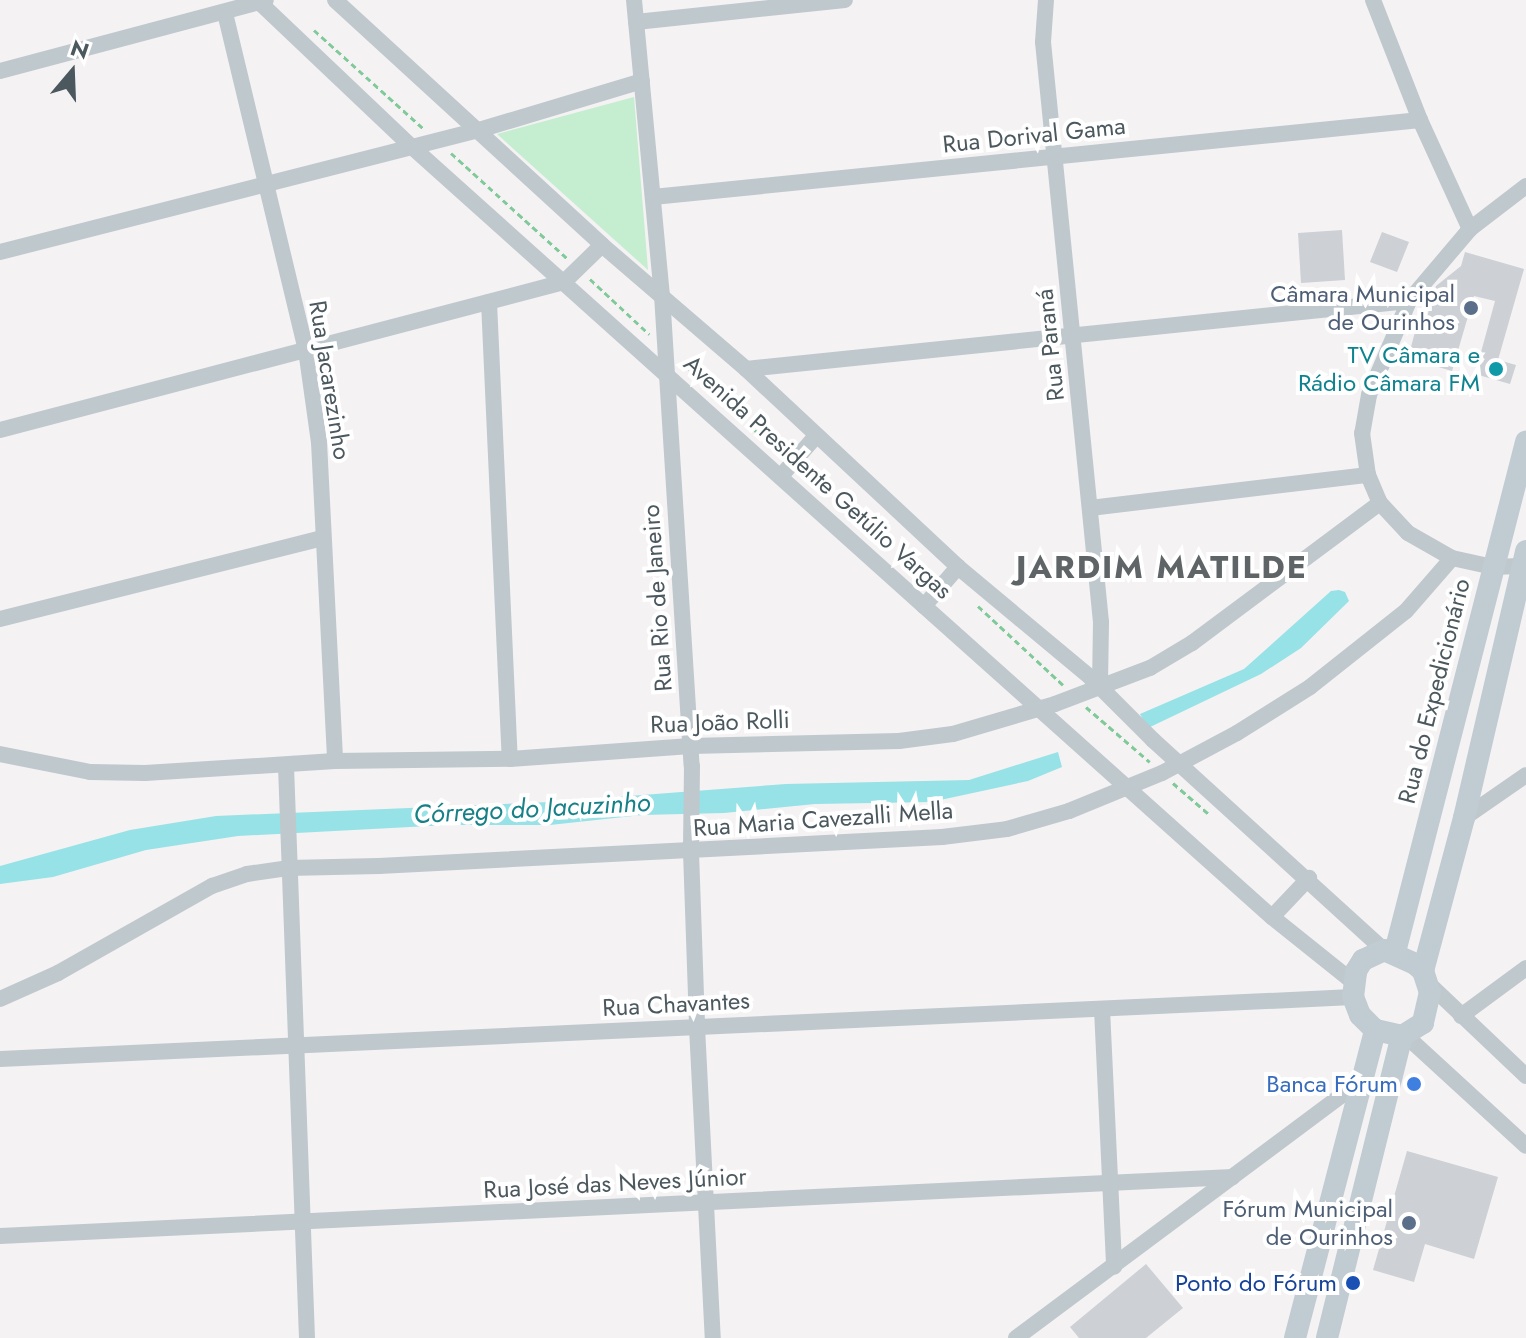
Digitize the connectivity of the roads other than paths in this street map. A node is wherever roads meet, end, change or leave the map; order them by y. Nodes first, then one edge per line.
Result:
1 (335, 0) edge
2 (634, 0) edge
3 (845, 0) edge
4 (1046, 0) edge
5 (1373, 0) edge
6 (261, 1) edge
7 (225, 13) junction
8 (636, 22) junction
9 (0, 71) edge
10 (642, 81) junction
11 (1420, 120) junction
12 (479, 130) junction
13 (411, 146) junction
14 (1055, 157) junction
15 (268, 182) junction
16 (1526, 186) edge
17 (653, 197) junction
18 (1470, 229) junction
19 (602, 245) junction
20 (0, 252) edge
21 (564, 282) junction
22 (662, 295) junction
23 (1409, 301) junction
24 (489, 302) junction
25 (1073, 336) junction
26 (306, 350) junction
27 (746, 369) junction
28 (667, 373) junction
29 (0, 430) edge
30 (816, 436) junction
31 (1526, 442) edge
32 (1368, 475) junction
33 (781, 476) junction
34 (1380, 503) junction
35 (1090, 508) junction
36 (323, 538) junction
37 (1452, 558) junction
38 (1525, 562) edge
39 (958, 567) junction
40 (1493, 567) junction
41 (924, 606) junction
42 (0, 619) edge
43 (1100, 686) junction
44 (1039, 707) junction
45 (691, 746) junction
46 (0, 754) edge
47 (510, 759) junction
48 (1443, 760) junction
49 (335, 761) junction
50 (1179, 764) junction
51 (286, 766) junction
52 (1476, 767) junction
53 (1526, 775) edge
54 (1130, 787) junction
55 (1464, 818) junction
56 (691, 852) junction
57 (288, 868) junction
58 (1309, 878) junction
59 (1272, 917) junction
60 (1390, 951) junction
61 (1526, 968) edge
62 (1425, 977) junction
63 (1353, 990) junction
64 (0, 999) edge
65 (1102, 1009) junction
66 (1461, 1016) junction
67 (697, 1027) junction
68 (1375, 1030) junction
69 (1404, 1035) junction
70 (293, 1046) junction
71 (0, 1059) edge
72 (1526, 1076) edge
73 (1360, 1082) junction
74 (1526, 1146) edge
75 (1233, 1177) junction
76 (1110, 1183) junction
77 (704, 1203) junction
78 (301, 1222) junction
79 (0, 1236) edge
80 (1114, 1267) junction
81 (307, 1338) edge
82 (713, 1338) edge
83 (1016, 1338) edge
84 (1295, 1338) edge
85 (1327, 1338) edge

1 - 12 street, Avenida Presidente Getúlio Vargas
2 - 8 street, Rua Rio de Janeiro
3 - 8 street
4 - 14 street, Rua Paraná
5 - 11 street
6 - 7 street
6 - 13 street, Avenida Presidente Getúlio Vargas
7 - 9 street
7 - 15 street, Rua Jacarezinho
8 - 10 street, Rua Rio de Janeiro
10 - 12 street
10 - 17 street, Rua Rio de Janeiro
11 - 14 street, Rua Dorival Gama
11 - 18 street
12 - 13 street
12 - 19 street, Avenida Presidente Getúlio Vargas
13 - 15 street
13 - 21 street, Avenida Presidente Getúlio Vargas
14 - 17 street, Rua Dorival Gama
14 - 25 street, Rua Paraná
15 - 20 street
15 - 26 street, Rua Jacarezinho
16 - 18 street
17 - 22 street, Rua Rio de Janeiro
18 - 23 street
19 - 21 street
19 - 22 street, Avenida Presidente Getúlio Vargas
21 - 24 street
21 - 28 street, Avenida Presidente Getúlio Vargas
22 - 27 street, Avenida Presidente Getúlio Vargas
22 - 28 street, Rua Rio de Janeiro
23 - 25 street
23 - 32 street
24 - 26 street
24 - 47 street
25 - 27 street
25 - 35 street, Rua Paraná
26 - 29 street
26 - 36 street, Rua Jacarezinho
27 - 30 street, Avenida Presidente Getúlio Vargas
28 - 33 street, Avenida Presidente Getúlio Vargas
28 - 45 street, Rua Rio de Janeiro
30 - 33 street
30 - 39 street, Avenida Presidente Getúlio Vargas
31 - 40 main road, Rua do Expedicionário
32 - 34 street
32 - 35 street
33 - 41 street, Avenida Presidente Getúlio Vargas
34 - 37 street
34 - 43 street, Rua João Rolli
35 - 43 street, Rua Paraná
36 - 42 street
36 - 49 street, Rua Jacarezinho
37 - 40 street
37 - 50 street, Rua Maria Cavezalli Mella
38 - 40 street
38 - 52 main road
39 - 41 street
39 - 43 street, Avenida Presidente Getúlio Vargas
40 - 48 main road, Rua do Expedicionário
41 - 44 street, Avenida Presidente Getúlio Vargas
43 - 44 street, Rua João Rolli
43 - 50 street, Avenida Presidente Getúlio Vargas
44 - 45 street, Rua João Rolli
44 - 54 street, Avenida Presidente Getúlio Vargas
45 - 47 street, Rua João Rolli
45 - 56 street, Rua Rio de Janeiro
46 - 51 street, Rua João Rolli
47 - 49 street, Rua João Rolli
48 - 52 main road
48 - 60 main road, Rua do Expedicionário
49 - 51 street, Rua João Rolli
50 - 54 street, Rua Maria Cavezalli Mella
50 - 58 street, Avenida Presidente Getúlio Vargas
51 - 57 street
52 - 55 main road
53 - 55 street
54 - 56 street, Rua Maria Cavezalli Mella
54 - 59 street, Avenida Presidente Getúlio Vargas
55 - 62 main road
56 - 57 street, Rua Maria Cavezalli Mella
56 - 67 street, Rua Rio de Janeiro
57 - 64 street, Rua Maria Cavezalli Mella
57 - 70 street
58 - 59 street
58 - 60 street, Avenida Presidente Getúlio Vargas
59 - 63 street, Avenida Presidente Getúlio Vargas
60 - 62 main road
60 - 63 main road
61 - 66 street
62 - 66 street
62 - 69 main road
63 - 65 street, Rua Chavantes
63 - 68 main road
65 - 67 street, Rua Chavantes
65 - 76 street
66 - 72 street
67 - 70 street, Rua Chavantes
67 - 77 street, Rua Rio de Janeiro
68 - 69 main road
68 - 73 main road
69 - 74 street
69 - 85 main road
70 - 71 street, Rua Chavantes
70 - 78 street
73 - 75 street
73 - 84 main road
75 - 76 street, Rua José das Neves Júnior
75 - 80 street
76 - 77 street, Rua José das Neves Júnior
76 - 80 street
77 - 78 street, Rua José das Neves Júnior
77 - 82 street, Rua Rio de Janeiro
78 - 79 street, Rua José das Neves Júnior
78 - 81 street
80 - 83 street

